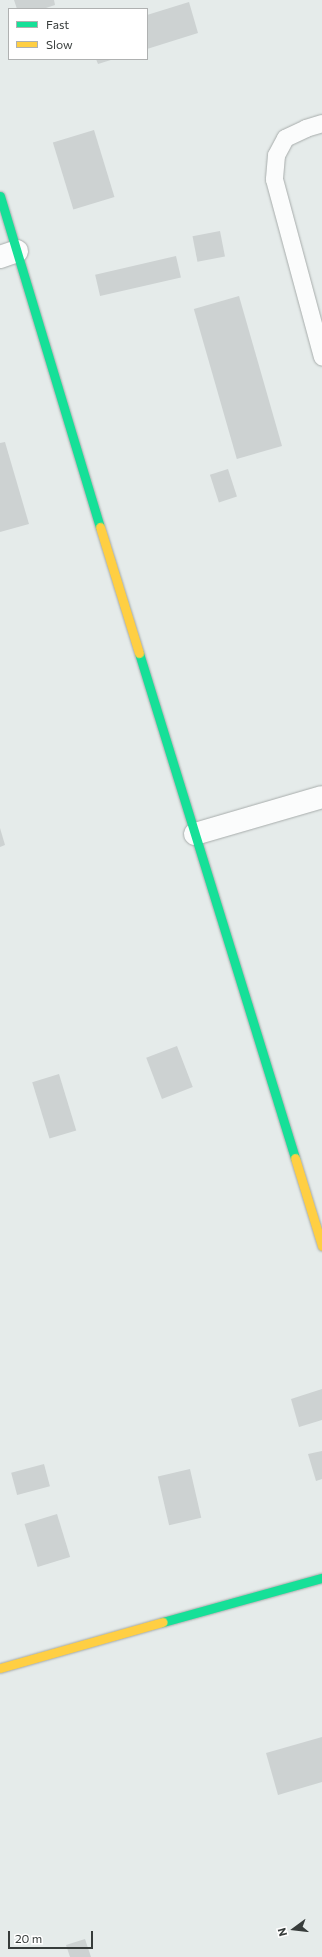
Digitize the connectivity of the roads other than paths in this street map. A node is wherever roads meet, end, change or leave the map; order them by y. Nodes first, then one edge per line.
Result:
1 (322, 123) edge
2 (0, 196) edge
3 (8, 254) edge
4 (322, 357) edge
5 (322, 797) edge
6 (195, 834) junction
7 (320, 1233) edge
8 (322, 1578) edge
9 (0, 1668) edge

1 - 4 lane
2 - 3 street
3 - 6 street
5 - 6 street
6 - 7 street
8 - 9 street

